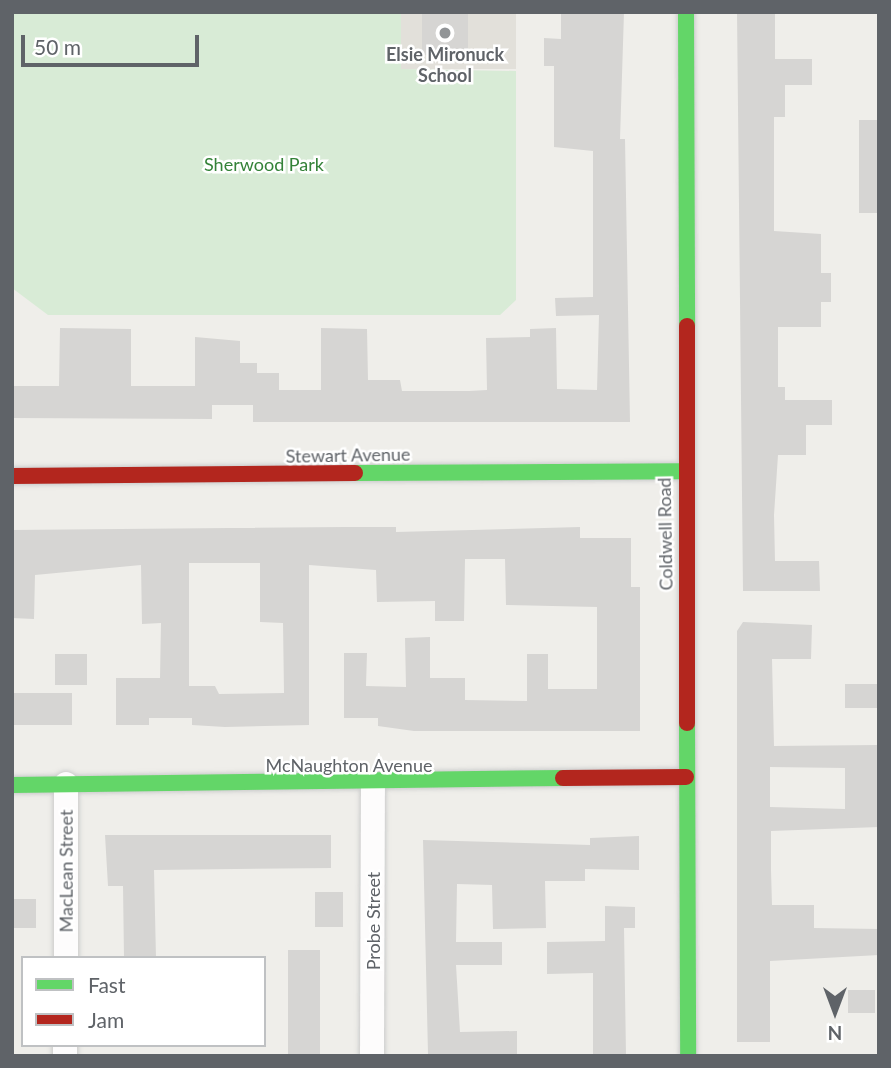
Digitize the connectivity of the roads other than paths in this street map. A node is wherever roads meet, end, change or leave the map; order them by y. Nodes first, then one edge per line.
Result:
1 (686, 12) edge
2 (683, 471) junction
3 (12, 477) edge
4 (687, 777) junction
5 (66, 784) junction
6 (12, 785) edge
7 (373, 786) junction
8 (65, 956) edge
9 (372, 1056) edge
10 (688, 1056) edge

1 - 2 street, Coldwell Road
2 - 3 street, Stewart Avenue
2 - 4 street, Coldwell Road
4 - 7 street, McNaughton Avenue
4 - 10 street, Coldwell Road
5 - 6 street, McNaughton Avenue
5 - 7 street, McNaughton Avenue
5 - 8 street, MacLean Street
7 - 9 street, Probe Street

